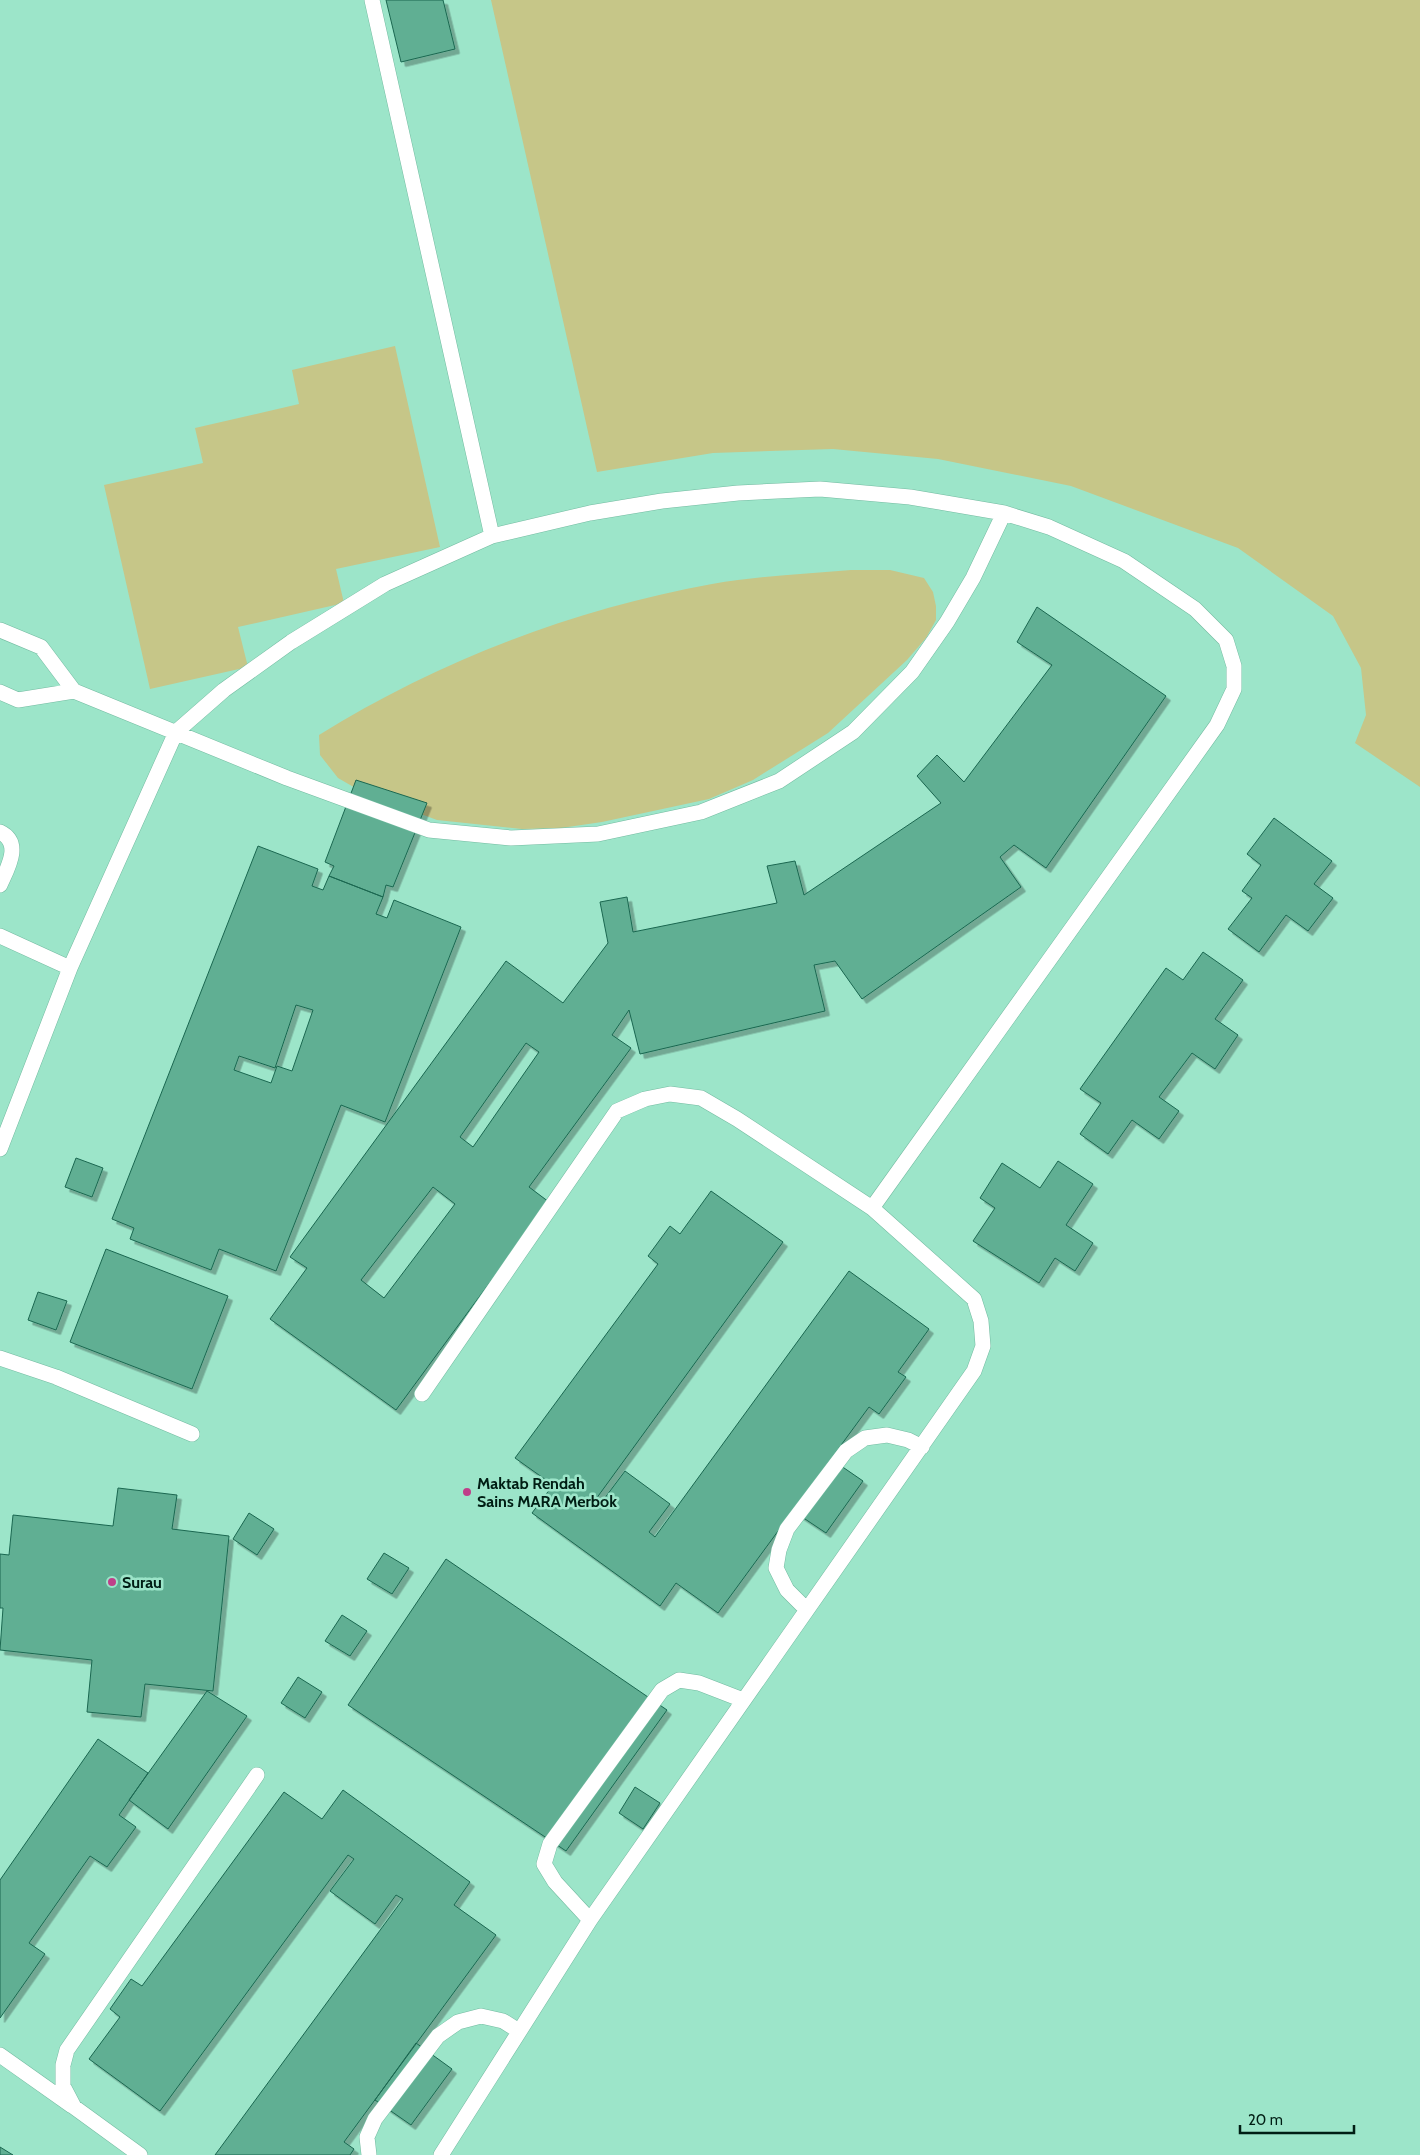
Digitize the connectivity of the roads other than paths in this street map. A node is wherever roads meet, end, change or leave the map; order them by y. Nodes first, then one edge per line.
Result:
1 (372, 0) edge
2 (1004, 513) junction
3 (492, 536) junction
4 (0, 630) edge
5 (74, 691) junction
6 (0, 692) edge
7 (176, 732) junction
8 (0, 832) edge
9 (0, 885) edge
10 (0, 936) edge
11 (70, 968) junction
12 (0, 1149) edge
13 (872, 1208) junction
14 (0, 1358) edge
15 (422, 1394) dead end
16 (192, 1434) dead end
17 (922, 1447) junction
18 (807, 1610) junction
19 (743, 1700) junction
20 (257, 1774) dead end
21 (590, 1920) junction
22 (519, 2031) junction
23 (0, 2055) edge
24 (74, 2107) junction
25 (140, 2155) edge
26 (368, 2155) edge
27 (440, 2155) edge

1 - 3 lane
2 - 3 lane
2 - 7 lane
2 - 13 lane
3 - 7 lane
4 - 5 lane
5 - 6 lane
5 - 7 lane
7 - 11 lane
8 - 9 lane
10 - 11 lane
11 - 12 lane
13 - 15 lane
13 - 17 lane
14 - 16 lane
17 - 18 lane
17 - 18 lane
18 - 19 lane
19 - 21 lane
19 - 21 lane
20 - 24 lane
21 - 22 lane
22 - 26 lane
22 - 27 lane
23 - 24 lane
24 - 25 lane

